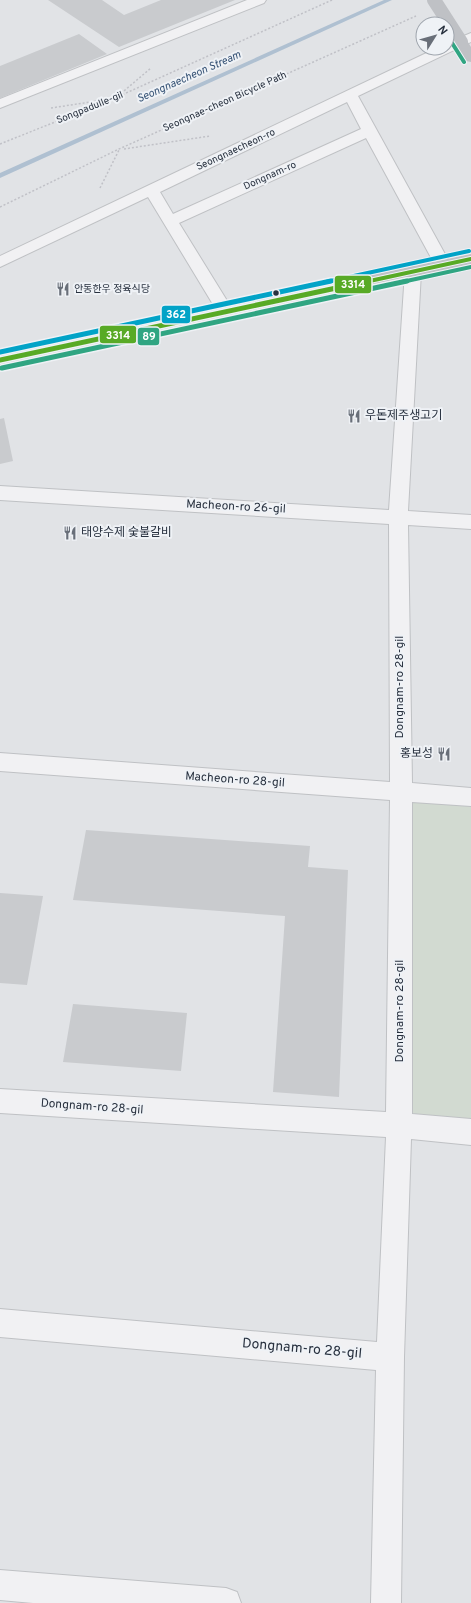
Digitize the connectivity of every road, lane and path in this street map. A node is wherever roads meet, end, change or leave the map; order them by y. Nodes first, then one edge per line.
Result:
1 (259, 0) edge
2 (332, 0) edge
3 (434, 0) edge
4 (417, 15) dead end
5 (466, 40) edge
6 (471, 58) edge
7 (350, 95) junction
8 (115, 98) junction
9 (0, 104) edge
10 (46, 109) dead end
11 (369, 131) junction
12 (213, 135) dead end
13 (0, 144) edge
14 (119, 149) junction
15 (151, 190) junction
16 (0, 207) edge
17 (170, 221) junction
18 (83, 222) junction
19 (471, 259) edge
20 (0, 262) edge
21 (443, 265) junction
22 (413, 272) junction
23 (226, 312) junction
24 (0, 360) edge
25 (0, 493) edge
26 (398, 517) junction
27 (471, 522) edge
28 (0, 762) edge
29 (400, 792) junction
30 (471, 797) edge
31 (0, 1101) edge
32 (399, 1126) junction
33 (471, 1132) edge
34 (0, 1323) edge
35 (390, 1357) junction
36 (0, 1585) edge
37 (226, 1603) edge
38 (386, 1603) edge

1 - 9 street
2 - 8 path, Songpadulle-gil
3 - 5 main road, bridge
4 - 14 path, Seongnae-cheon Bicycle Path
5 - 6 main road
5 - 7 street, Seongnaecheon-ro
7 - 11 street
7 - 15 street, Seongnaecheon-ro
8 - 10 path
8 - 13 path, Songpadulle-gil
11 - 17 street, Dongnam-ro
11 - 21 street
12 - 14 path
14 - 16 path, Seongnae-cheon Bicycle Path
14 - 18 path
15 - 17 street
15 - 18 street, Seongnaecheon-ro
17 - 23 street
18 - 20 street, Seongnaecheon-ro
19 - 21 main road
21 - 22 main road
22 - 23 main road
22 - 26 street, Dongnam-ro 28-gil
23 - 24 main road
25 - 26 street, Macheon-ro 26-gil
26 - 27 street, Macheon-ro 26-gil
26 - 29 street, Dongnam-ro 28-gil
28 - 29 street, Macheon-ro 28-gil
29 - 30 street, Macheon-ro 28-gil
29 - 32 street, Dongnam-ro 28-gil
31 - 32 street, Dongnam-ro 28-gil
32 - 33 street, Dongnam-ro 28-gil
32 - 35 street, Dongnam-ro 28-gil
34 - 35 street, Dongnam-ro 28-gil
35 - 38 street, Dongnam-ro 28-gil
36 - 37 street

